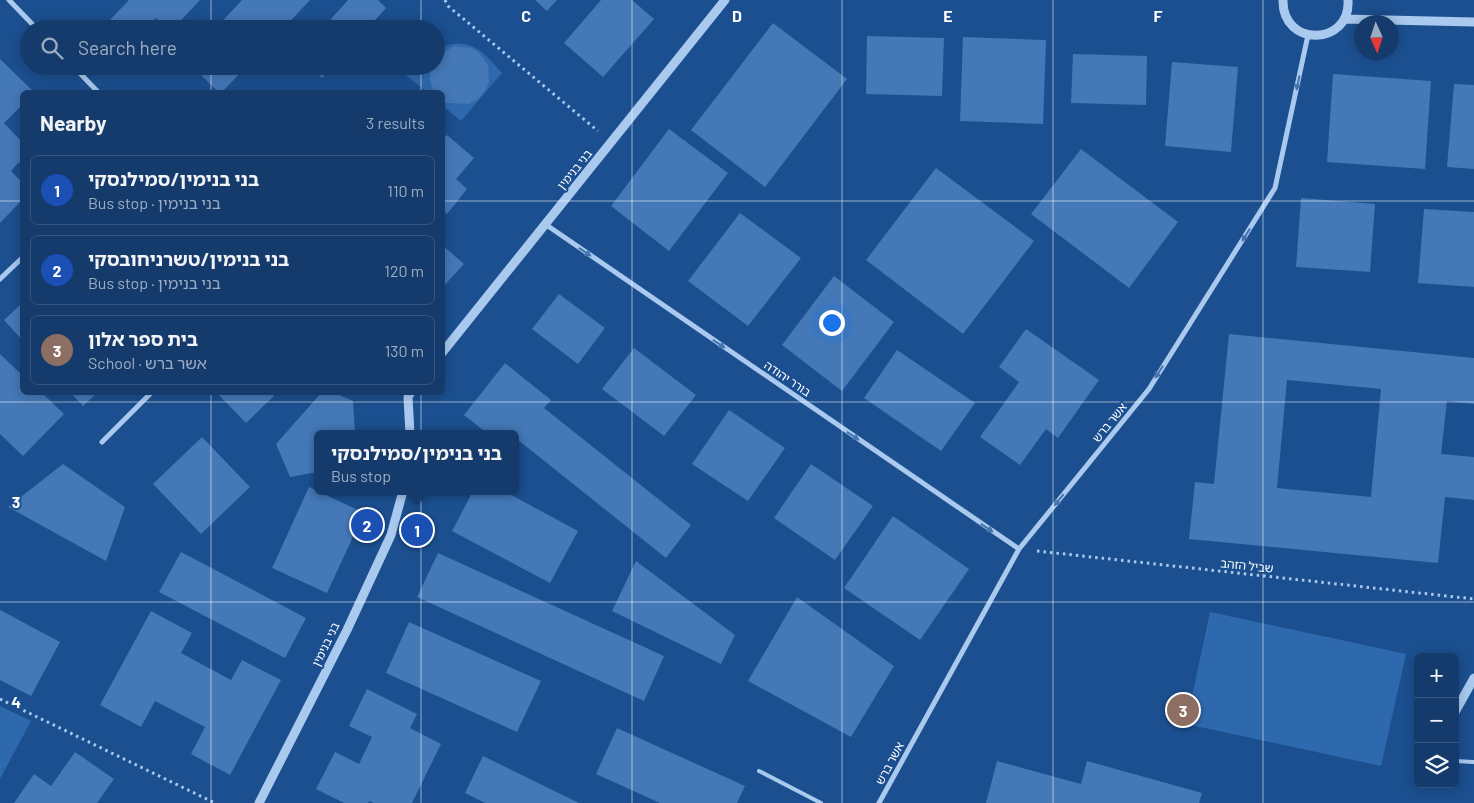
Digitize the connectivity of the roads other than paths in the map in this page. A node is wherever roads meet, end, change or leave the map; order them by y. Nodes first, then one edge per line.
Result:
1 (9, 0) edge
2 (725, 0) edge
3 (1282, 0) edge
4 (1348, 0) edge
5 (1344, 19) junction
6 (28, 20) edge
7 (1474, 22) edge
8 (1308, 35) junction
9 (82, 75) edge
10 (96, 90) edge
11 (545, 224) junction
12 (20, 260) edge
13 (0, 279) edge
14 (445, 350) edge
15 (149, 395) edge
16 (408, 395) edge
17 (410, 430) edge
18 (102, 442) dead end
19 (402, 495) edge
20 (1019, 549) junction
21 (1474, 678) edge
22 (1459, 705) edge
23 (1459, 760) edge
24 (1474, 762) edge
25 (759, 771) dead end
26 (259, 803) edge
27 (820, 803) edge
28 (879, 803) edge

1 - 6 street
2 - 11 street, בני בנימין
3 - 8 street
4 - 5 street
5 - 7 street
5 - 8 street
8 -> 20 street, אשר ברש
9 - 10 street
11 - 14 street, בני בנימין
11 -> 20 street, בורר יהודה
12 - 13 street
15 - 18 street
16 - 17 street
19 - 26 street, בני בנימין
20 - 28 street, אשר ברש
21 - 22 street
23 - 24 lane
25 - 27 lane

